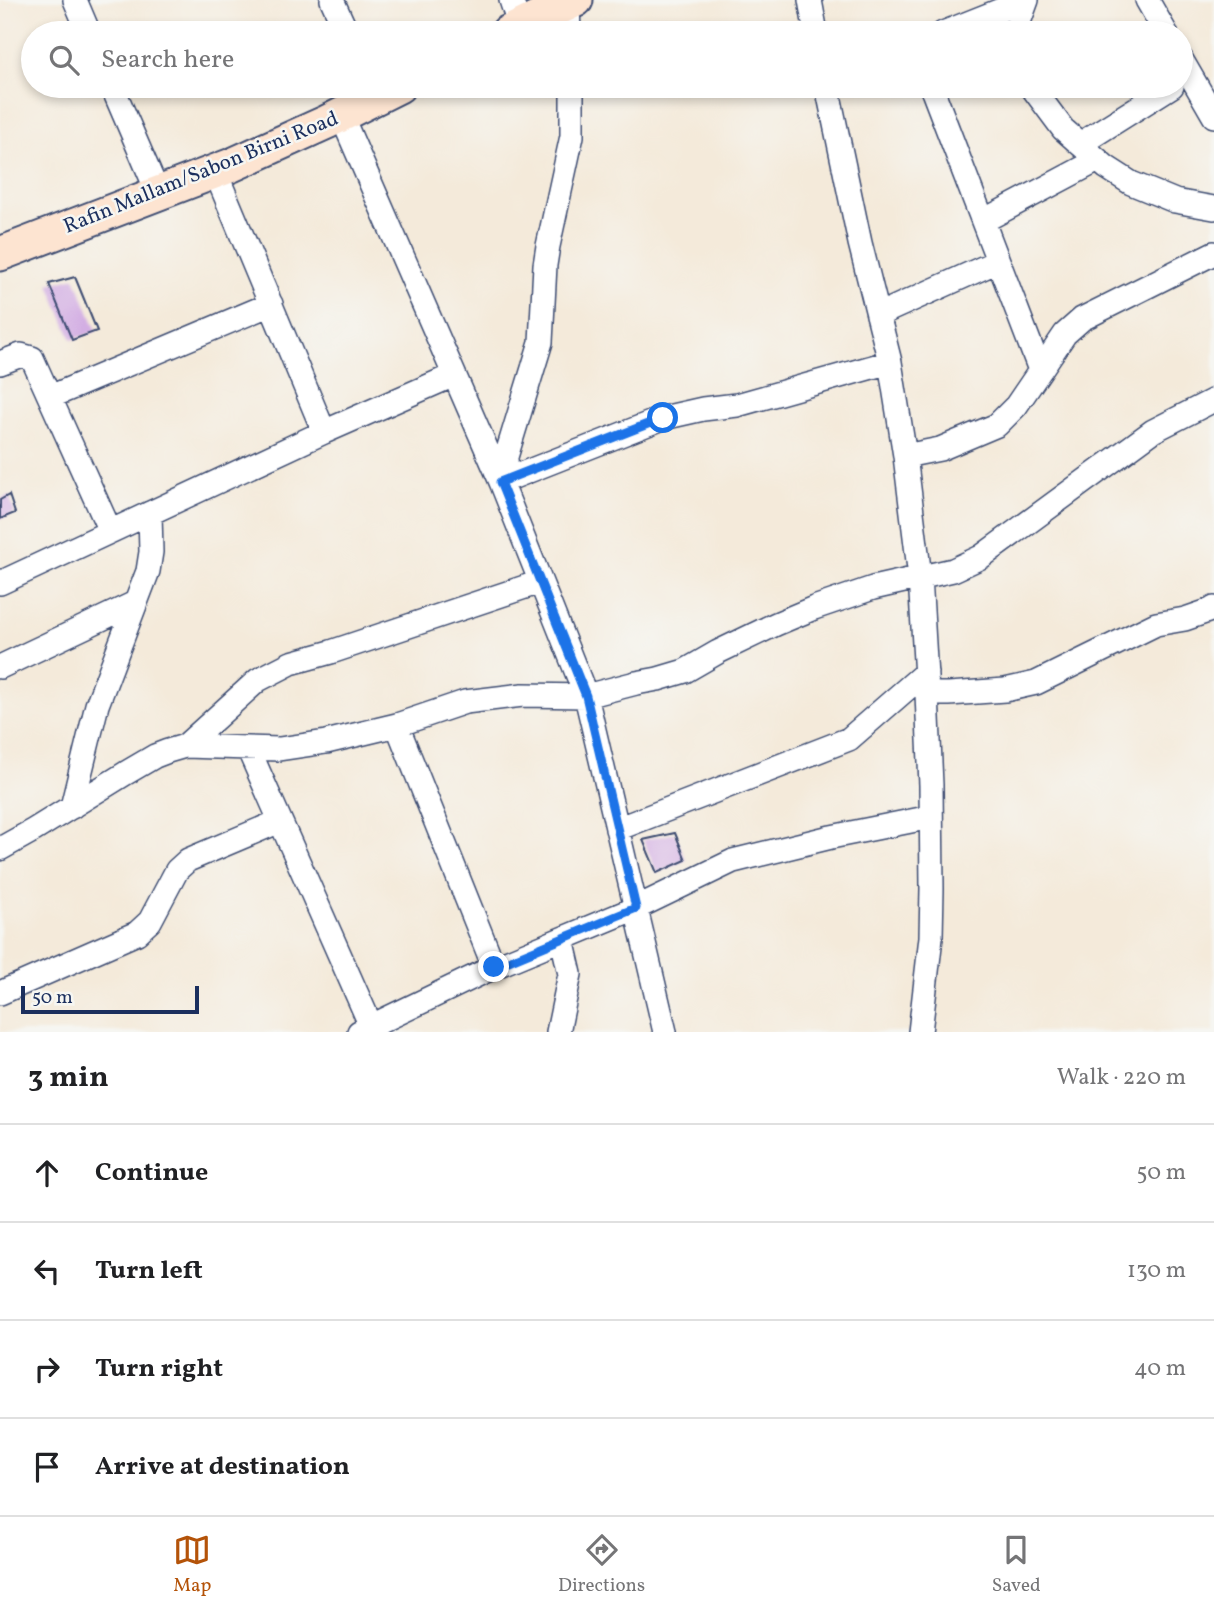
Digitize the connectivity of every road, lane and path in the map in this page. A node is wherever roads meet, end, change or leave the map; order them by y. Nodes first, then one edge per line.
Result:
1 (75, 0) edge
2 (332, 0) edge
3 (810, 0) edge
4 (1026, 0) edge
5 (1147, 0) edge
6 (969, 11) edge
7 (571, 12) edge
8 (512, 20) edge
9 (84, 21) edge
10 (342, 21) edge
11 (814, 21) edge
12 (1018, 21) edge
13 (1159, 21) edge
14 (1193, 90) edge
15 (117, 98) edge
16 (369, 98) edge
17 (572, 98) edge
18 (830, 98) edge
19 (936, 98) edge
20 (1040, 98) edge
21 (1147, 98) edge
22 (341, 115) junction
23 (1214, 116) edge
24 (1080, 144) junction
25 (1098, 160) junction
26 (215, 171) junction
27 (158, 193) junction
28 (1214, 208) edge
29 (983, 220) junction
30 (0, 253) edge
31 (1214, 253) edge
32 (998, 261) junction
33 (271, 304) junction
34 (878, 315) junction
35 (890, 362) junction
36 (0, 363) edge
37 (1040, 370) junction
38 (454, 375) junction
39 (50, 397) junction
40 (1214, 400) edge
41 (324, 432) junction
42 (905, 456) junction
43 (504, 481) junction
44 (150, 513) junction
45 (110, 531) junction
46 (920, 578) junction
47 (540, 582) junction
48 (0, 583) edge
49 (135, 603) junction
50 (1214, 608) edge
51 (0, 667) edge
52 (927, 683) junction
53 (586, 696) junction
54 (397, 725) junction
55 (186, 746) junction
56 (248, 748) junction
57 (72, 807) junction
58 (931, 817) junction
59 (280, 821) junction
60 (617, 829) junction
61 (0, 849) edge
62 (636, 908) junction
63 (562, 939) junction
64 (494, 967) junction
65 (0, 993) edge
66 (365, 1029) edge
67 (558, 1032) edge
68 (665, 1032) edge
69 (920, 1032) edge

1 - 9 street
2 - 10 street
3 - 11 street
4 - 6 street
4 - 12 street
5 - 13 street
7 - 8 street
14 - 23 street
15 - 27 street
16 - 22 street, Rafin Mallam/Sabon Birni Road
17 - 43 street
18 - 34 street
19 - 29 street
20 - 24 street
21 - 24 street
22 - 26 street, Rafin Mallam/Sabon Birni Road
22 - 38 street
24 - 25 street
25 - 28 street
25 - 29 street
26 - 27 street, Rafin Mallam/Sabon Birni Road
26 - 33 street
27 - 30 street, Rafin Mallam/Sabon Birni Road
29 - 32 street
31 - 37 street
32 - 34 street
32 - 37 street
33 - 39 street
33 - 41 street
34 - 35 street
35 - 42 street
35 - 43 street
36 - 39 street
37 - 42 street
38 - 41 street
38 - 43 street
39 - 45 street
40 - 46 street
41 - 44 street
42 - 46 street
43 - 47 street
44 - 45 street
44 - 49 street
45 - 48 street
46 - 52 street
46 - 53 street
47 - 53 street
47 - 55 street
49 - 51 street
49 - 57 street
50 - 52 street
52 - 58 street
52 - 60 street
53 - 54 street
53 - 60 street
54 - 56 street
54 - 64 street
55 - 56 street
55 - 57 street
56 - 59 street
57 - 61 street
58 - 62 street
58 - 69 street
59 - 65 street
59 - 66 street
60 - 62 street
62 - 63 street
62 - 68 street
63 - 64 street
63 - 67 street
64 - 66 street

